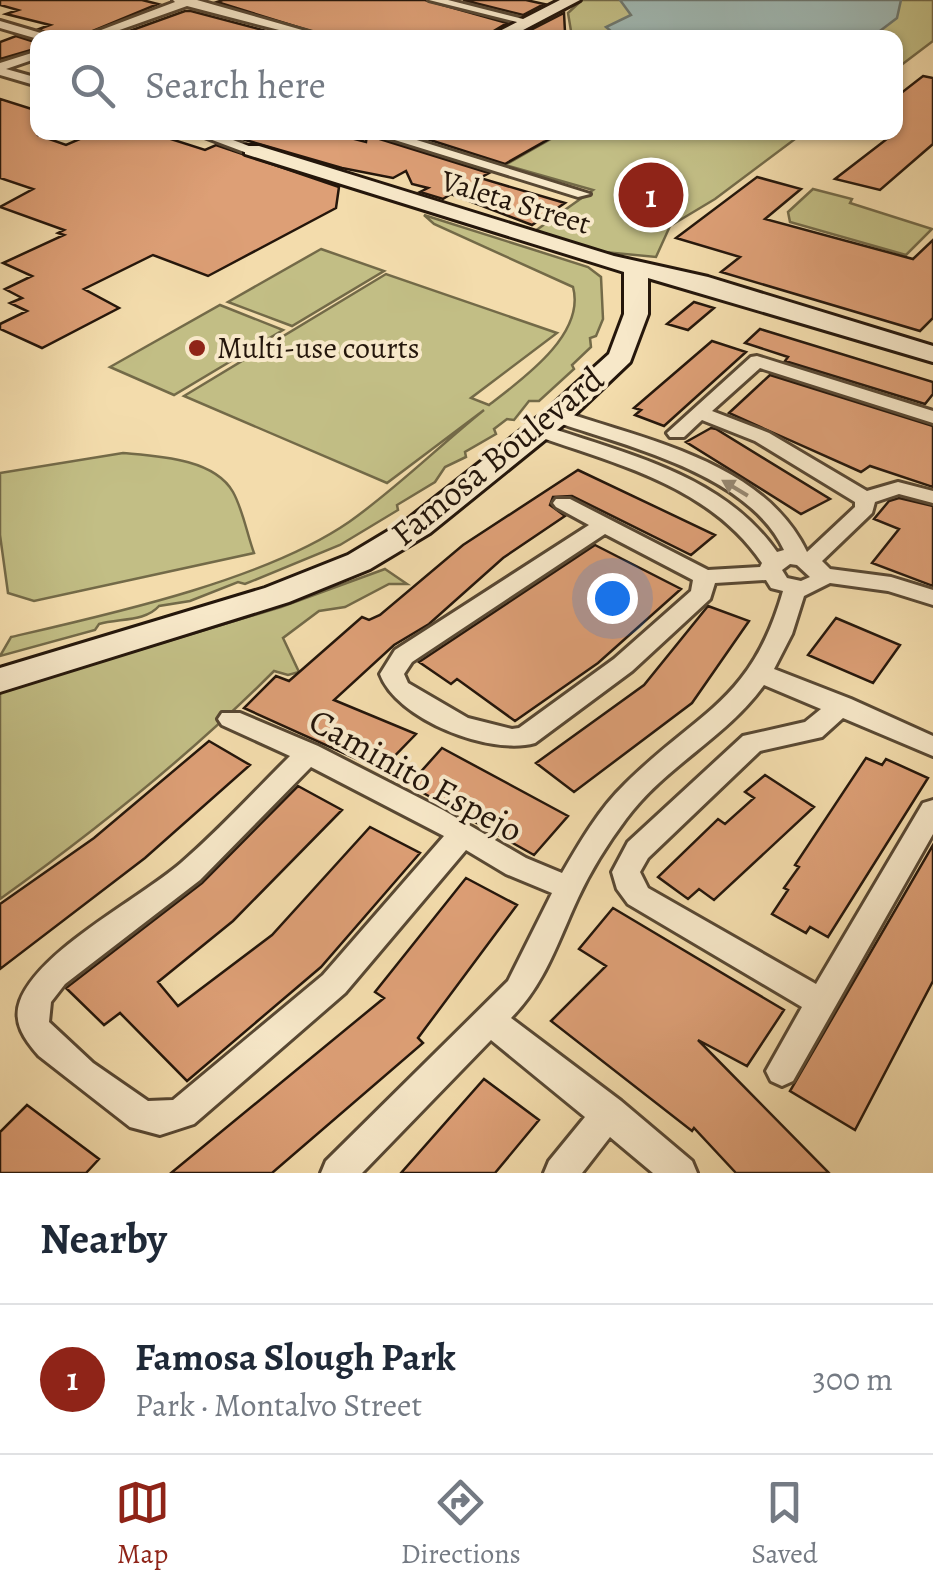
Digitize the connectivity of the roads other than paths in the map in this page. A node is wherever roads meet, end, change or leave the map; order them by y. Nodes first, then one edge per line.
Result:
1 (434, 0) edge
2 (186, 1) edge
3 (571, 1) edge
4 (528, 22) junction
5 (0, 24) edge
6 (107, 30) edge
7 (295, 30) edge
8 (511, 30) edge
9 (30, 33) edge
10 (30, 57) edge
11 (0, 69) edge
12 (30, 79) edge
13 (221, 140) edge
14 (272, 140) edge
15 (401, 140) edge
16 (252, 150) junction
17 (583, 194) dead end
18 (636, 266) junction
19 (933, 354) edge
20 (700, 414) junction
21 (933, 417) edge
22 (548, 423) junction
23 (677, 433) dead end
24 (933, 496) edge
25 (865, 499) junction
26 (563, 502) dead end
27 (604, 524) junction
28 (810, 565) junction
29 (771, 568) junction
30 (705, 577) junction
31 (795, 589) junction
32 (933, 598) edge
33 (762, 674) junction
34 (0, 680) edge
35 (842, 705) junction
36 (232, 719) dead end
37 (933, 746) edge
38 (309, 753) junction
39 (933, 810) edge
40 (462, 836) junction
41 (570, 886) junction
42 (820, 1002) junction
43 (490, 1020) junction
44 (782, 1071) dead end
45 (608, 1112) junction
46 (338, 1173) edge
47 (561, 1173) edge
48 (680, 1173) edge

1 - 4 street
2 - 6 street
2 - 7 street
3 - 4 street
4 - 8 street
5 - 9 street
10 - 11 street
11 - 12 street
13 - 16 street, Valeta Street
14 - 16 street
15 - 17 street
16 - 18 street, Valeta Street
18 - 19 street, Valeta Street
18 - 22 street, Famosa Boulevard
20 - 21 street
20 - 23 street
20 - 25 street
28 -> 22 street
22 - 29 street
22 - 34 street, Famosa Boulevard
24 - 25 street
25 - 28 street
26 - 27 street
27 - 30 street
27 - 30 street
28 - 29 street
28 - 31 street
28 - 32 street
29 - 30 street
29 - 31 street
31 - 33 street
33 - 35 street
33 - 41 street
35 - 37 street
35 - 42 street
36 - 38 street, Caminito Espejo
38 - 40 street, Caminito Espejo
38 - 40 street
39 - 42 street
40 - 41 street, Caminito Espejo
41 - 43 street
42 - 44 street
43 - 45 street
43 - 46 street
45 - 47 street
45 - 48 street

